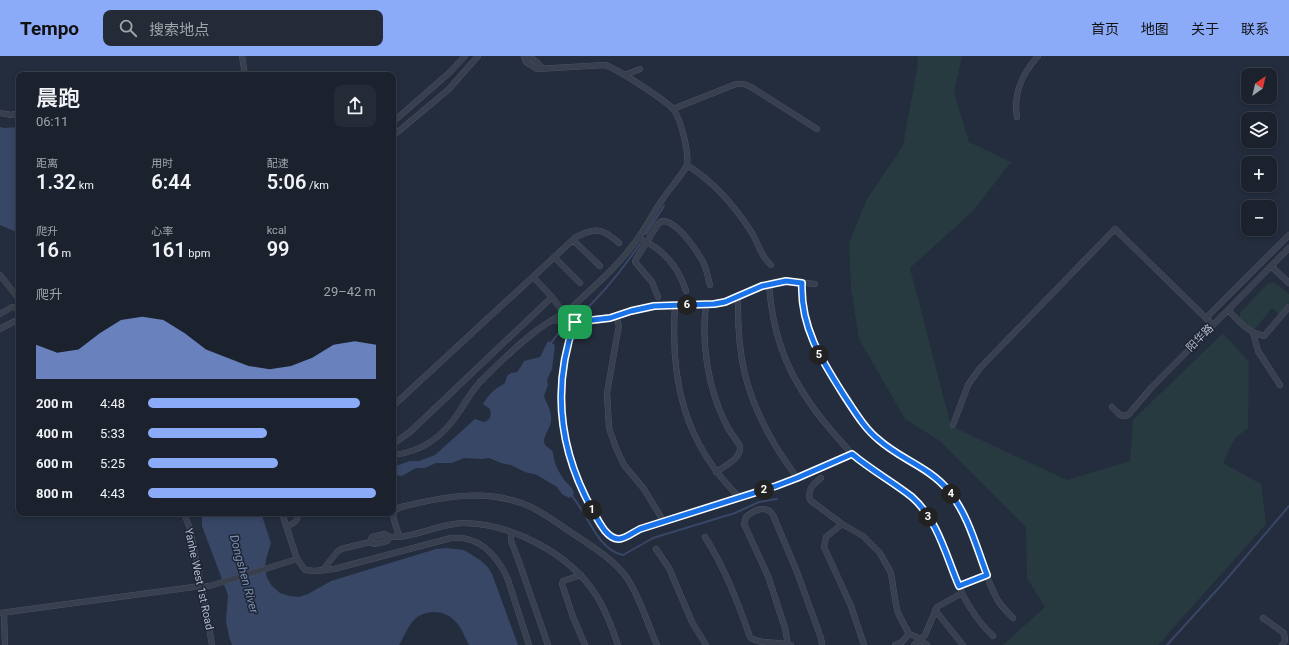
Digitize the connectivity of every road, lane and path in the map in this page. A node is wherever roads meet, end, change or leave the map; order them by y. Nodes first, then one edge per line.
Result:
1 (242, 56) edge
2 (465, 56) edge
3 (478, 56) edge
4 (524, 56) edge
5 (1038, 56) edge
6 (640, 70) dead end
7 (245, 72) edge
8 (625, 75) junction
9 (672, 109) junction
10 (0, 113) edge
11 (16, 114) edge
12 (1017, 117) dead end
13 (396, 119) edge
14 (817, 129) dead end
15 (396, 133) edge
16 (687, 165) junction
17 (1289, 234) edge
18 (638, 238) junction
19 (573, 240) junction
20 (648, 242) junction
21 (619, 243) dead end
22 (1289, 248) edge
23 (554, 257) junction
24 (771, 265) dead end
25 (600, 266) dead end
26 (1271, 266) junction
27 (0, 275) edge
28 (533, 277) junction
29 (580, 283) dead end
30 (802, 283) junction
31 (1289, 283) edge
32 (769, 284) junction
33 (816, 284) dead end
34 (710, 286) dead end
35 (686, 291) dead end
36 (16, 295) edge
37 (552, 297) junction
38 (658, 297) dead end
39 (738, 297) junction
40 (675, 305) junction
41 (706, 305) junction
42 (1289, 307) edge
43 (16, 308) edge
44 (1228, 310) junction
45 (563, 312) junction
46 (0, 314) edge
47 (616, 316) junction
48 (1206, 318) junction
49 (552, 320) junction
50 (16, 321) edge
51 (575, 322) junction
52 (1213, 325) junction
53 (0, 329) edge
54 (1253, 334) junction
55 (1280, 385) dead end
56 (396, 403) edge
57 (1112, 407) dead end
58 (952, 425) dead end
59 (396, 442) edge
60 (852, 454) junction
61 (396, 455) edge
62 (716, 472) junction
63 (797, 478) junction
64 (821, 478) dead end
65 (740, 498) junction
66 (396, 510) edge
67 (185, 516) edge
68 (283, 516) edge
69 (298, 516) edge
70 (393, 516) edge
71 (664, 522) junction
72 (842, 524) junction
73 (286, 526) junction
74 (511, 532) junction
75 (398, 536) junction
76 (706, 537) dead end
77 (656, 549) dead end
78 (297, 559) junction
79 (322, 570) junction
80 (581, 575) junction
81 (987, 575) junction
82 (201, 586) junction
83 (959, 586) junction
84 (962, 593) junction
85 (935, 610) junction
86 (2, 613) edge
87 (1012, 618) dead end
88 (1263, 618) dead end
89 (908, 634) junction
90 (993, 636) dead end
91 (920, 639) junction
92 (5, 645) edge
93 (212, 645) edge
94 (529, 645) edge
95 (548, 645) edge
96 (585, 645) edge
97 (618, 645) edge
98 (657, 645) edge
99 (706, 645) edge
100 (789, 645) edge
101 (822, 645) edge
102 (864, 645) edge
103 (895, 645) edge
104 (914, 645) edge
105 (927, 645) edge
106 (963, 645) edge
107 (1282, 645) edge

1 - 7 street
2 - 13 street
3 - 15 street
4 - 8 street
5 - 12 street
6 - 8 street
8 - 9 street
9 - 14 street
9 - 16 street
10 - 11 street
16 - 18 street
16 - 24 street
17 - 48 street, 阳华路
18 - 20 street
18 - 45 street
19 - 21 street
19 - 23 street
19 - 25 street
20 - 34 street
20 - 35 street
20 - 38 street
22 - 26 street, 阳华路
23 - 28 street
23 - 29 street
26 - 31 street
26 - 44 street, 阳华路
27 - 36 street
28 - 37 street
28 - 56 street
30 - 32 street
30 - 33 street
30 - 81 street
32 - 39 street
32 - 60 street
37 - 45 street
37 - 59 street
39 - 41 street
39 - 63 street
40 - 41 street
40 - 47 street
40 - 62 street
41 - 62 street
42 - 54 street
43 - 46 street
44 - 52 street, 阳华路
44 - 54 street
45 - 49 street
47 - 51 street
47 - 71 street
48 - 52 street
48 - 58 street
49 - 51 street
49 - 61 street
50 - 53 street
51 - 71 street
52 - 57 street, 阳华路
54 - 55 street
60 - 63 street
60 - 83 street
62 - 65 street
63 - 65 street
64 - 72 street
65 - 71 street
66 - 98 street
67 - 82 street, Yanhe West 1st Road
68 - 73 street
69 - 73 street
70 - 75 street
72 - 89 street
72 - 102 street
73 - 78 street
74 - 75 street
74 - 80 street
74 - 95 street
75 - 79 street
76 - 100 street
77 - 99 street
78 - 79 street
78 - 82 street
79 - 94 street
80 - 96 street
80 - 97 street
81 - 83 street
81 - 87 street
82 - 86 street
82 - 93 street, Yanhe West 1st Road
83 - 84 street
84 - 85 street
84 - 90 street
85 - 91 street
85 - 106 street
86 - 92 street
88 - 107 street
89 - 91 street
89 - 103 street
91 - 104 street
91 - 105 street
100 - 101 street

